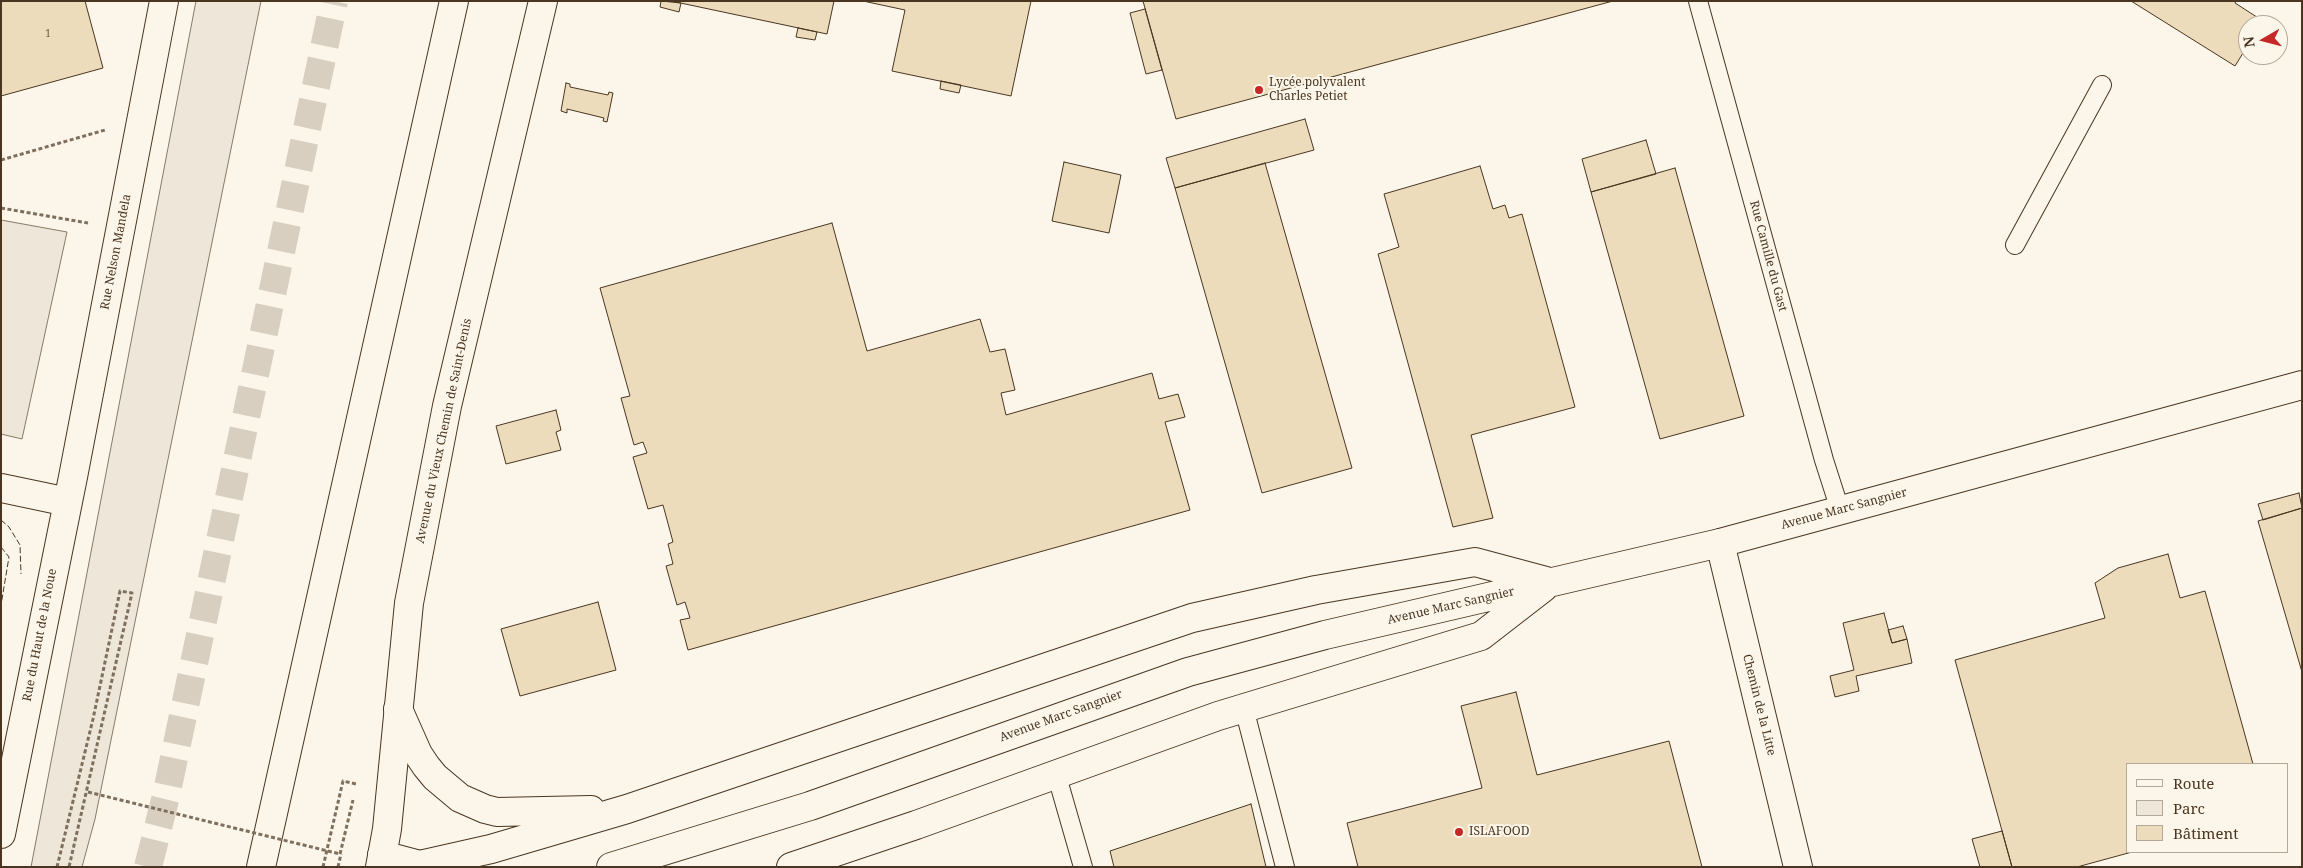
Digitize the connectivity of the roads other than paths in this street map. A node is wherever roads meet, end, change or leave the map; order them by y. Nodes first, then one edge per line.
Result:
1 (164, 1) edge
2 (454, 1) edge
3 (543, 1) edge
4 (1698, 1) edge
5 (2102, 85) dead end
6 (2015, 245) dead end
7 (2302, 385) edge
8 (1, 488) edge
9 (68, 502) junction
10 (1840, 510) junction
11 (1720, 543) junction
12 (1550, 582) junction
13 (1244, 708) junction
14 (398, 709) junction
15 (1056, 774) junction
16 (628, 809) junction
17 (1, 834) edge
18 (381, 861) edge
19 (261, 867) edge
20 (611, 867) edge
21 (791, 867) edge
22 (1083, 867) edge
23 (1285, 867) edge
24 (1798, 867) edge

1 - 9 main road, Rue Nelson Mandela
2 - 19 main road
3 - 14 main road, Avenue du Vieux Chemin de Saint-Denis
4 - 10 lane, Rue Camille du Gast
5 - 6 lane
7 - 10 main road, Avenue Marc Sangnier
8 - 9 main road
9 - 17 main road, Rue du Haut de la Noue
10 - 11 main road, Avenue Marc Sangnier
11 - 12 main road, Avenue Marc Sangnier
11 - 24 main road, Chemin de la Litte
12 - 13 main road
12 - 16 main road
12 - 20 main road, Avenue Marc Sangnier
13 - 15 main road
13 - 23 lane
14 - 16 main road
14 - 18 main road, Avenue du Vieux Chemin de Saint-Denis
15 - 21 main road
15 - 22 lane
16 - 18 main road

